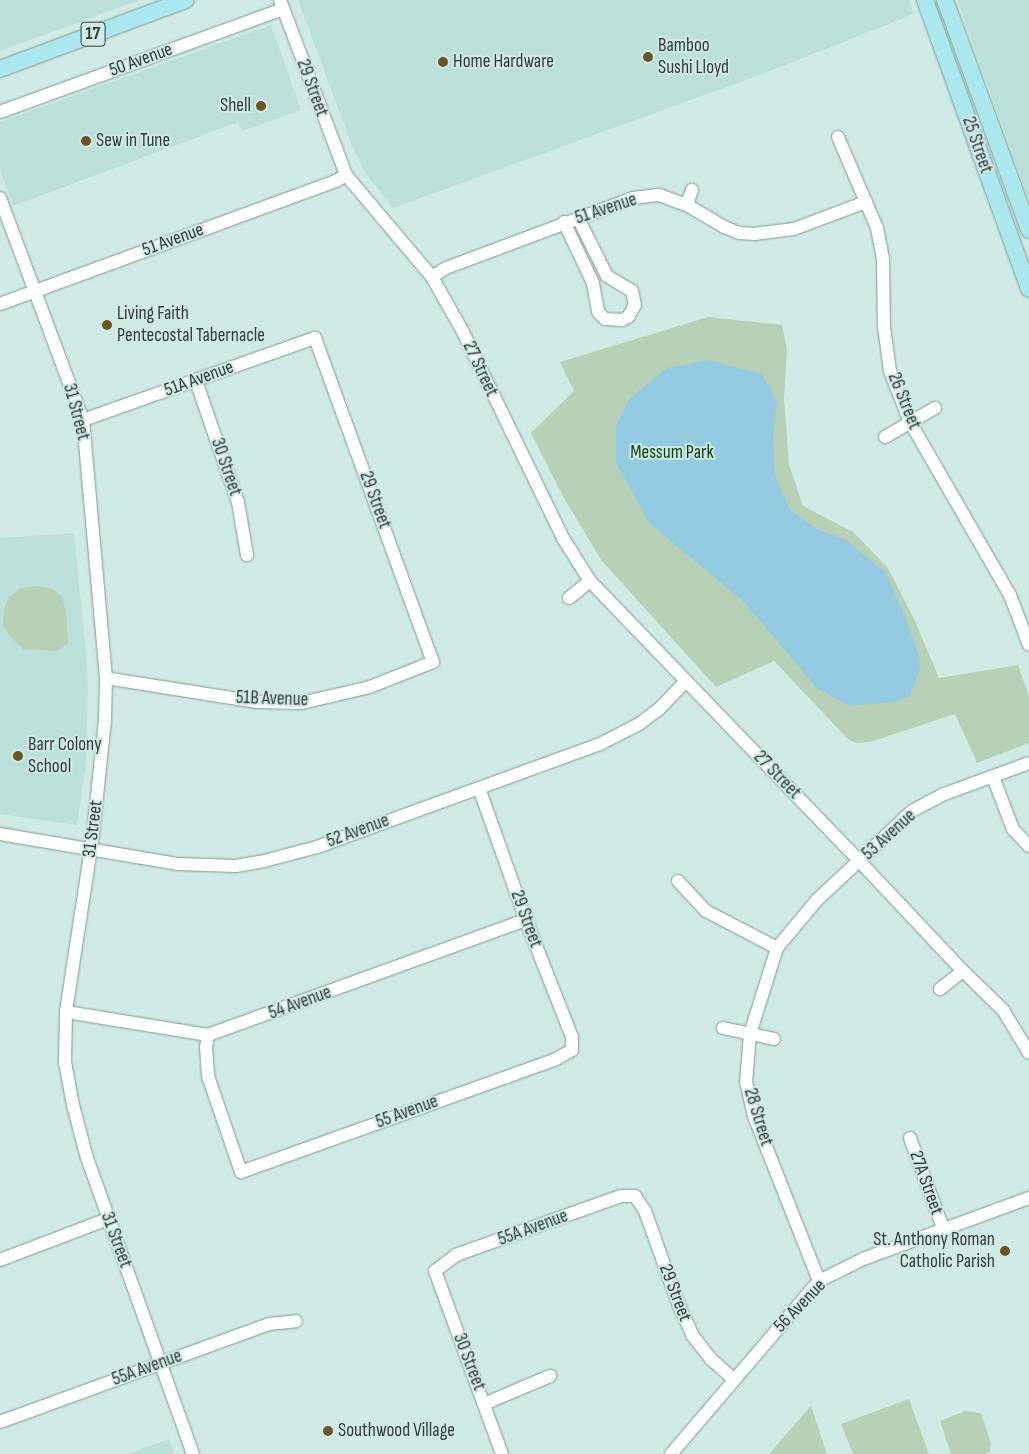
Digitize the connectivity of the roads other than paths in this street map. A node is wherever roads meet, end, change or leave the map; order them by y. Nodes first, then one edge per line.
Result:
1 (186, 0) edge
2 (925, 0) edge
3 (945, 0) edge
4 (282, 4) edge
5 (0, 69) edge
6 (0, 112) edge
7 (838, 138) dead end
8 (346, 175) junction
9 (692, 190) dead end
10 (0, 198) edge
11 (866, 202) junction
12 (687, 205) junction
13 (578, 218) junction
14 (564, 222) junction
15 (1029, 230) edge
16 (591, 247) junction
17 (578, 254) junction
18 (607, 276) junction
19 (432, 277) junction
20 (593, 283) junction
21 (1029, 290) edge
22 (34, 291) junction
23 (0, 304) edge
24 (315, 338) joint
25 (196, 380) junction
26 (935, 408) dead end
27 (83, 420) junction
28 (910, 422) junction
29 (885, 437) dead end
30 (247, 555) dead end
31 (590, 581) junction
32 (568, 598) dead end
33 (1029, 645) edge
34 (433, 662) joint
35 (106, 678) junction
36 (686, 681) junction
37 (1029, 763) edge
38 (993, 777) junction
39 (479, 788) junction
40 (0, 834) edge
41 (1029, 846) edge
42 (91, 850) junction
43 (859, 861) junction
44 (678, 881) dead end
45 (526, 920) junction
46 (777, 948) junction
47 (963, 971) junction
48 (940, 989) dead end
49 (66, 1012) junction
50 (723, 1028) dead end
51 (750, 1034) junction
52 (208, 1035) junction
53 (774, 1040) dead end
54 (572, 1050) joint
55 (1029, 1051) edge
56 (910, 1138) dead end
57 (635, 1196) joint
58 (1029, 1198) edge
59 (108, 1219) junction
60 (943, 1228) junction
61 (0, 1260) edge
62 (435, 1271) joint
63 (818, 1282) junction
64 (296, 1321) dead end
65 (161, 1363) junction
66 (550, 1376) dead end
67 (733, 1379) junction
68 (484, 1404) junction
69 (0, 1422) edge
70 (193, 1454) edge
71 (502, 1454) edge
72 (671, 1454) edge

1 - 5 main road, 17
2 - 21 main road, 25 Street
3 - 15 main road, 25 Street
4 - 6 street, 50 Avenue
4 - 8 street, 29 Street
7 - 11 street, 26 Street
8 - 19 street, 27 Street
8 - 22 street, 51 Avenue
9 - 12 street
10 - 22 street, 31 Street
11 - 12 street, 51 Avenue
11 - 28 street, 26 Street
12 - 13 street, 51 Avenue
13 - 14 street, 51 Avenue
13 - 16 street
14 - 17 street
14 - 19 street, 51 Avenue
16 - 17 street
16 - 18 street
17 - 20 street
18 - 20 street
18 - 20 street
19 - 31 street, 27 Street
22 - 23 street, 51 Avenue
22 - 27 street, 31 Street
24 - 25 street, 51A Avenue
24 - 34 street, 29 Street
25 - 27 street, 51A Avenue
25 - 30 street, 30 Street
26 - 28 street
27 - 35 street, 31 Street
28 - 29 street
28 - 33 street, 26 Street
31 - 32 street
31 - 36 street, 27 Street
34 - 35 street, 51B Avenue
35 - 42 street, 31 Street
36 - 39 street, 52 Avenue
36 - 43 street, 27 Street
37 - 38 street, 53 Avenue
38 - 41 street
38 - 43 street, 53 Avenue
39 - 42 street, 52 Avenue
39 - 45 street, 29 Street
40 - 42 street, 52 Avenue
42 - 49 street, 31 Street
43 - 46 street, 53 Avenue
43 - 47 street, 27 Street
44 - 46 street
45 - 52 street, 54 Avenue
45 - 54 street, 29 Street
46 - 51 street, 28 Street
47 - 48 street
47 - 55 street, 27 Street
49 - 52 street, 54 Avenue
49 - 59 street, 31 Street
50 - 51 street
51 - 53 street
51 - 63 street, 28 Street
52 - 54 street, 55 Avenue
56 - 60 street, 27A Street
57 - 62 street, 55A Avenue
57 - 67 street, 29 Street
58 - 60 street, 56 Avenue
59 - 61 street
59 - 65 street, 31 Street
60 - 63 street, 56 Avenue
62 - 68 street, 30 Street
63 - 67 street, 56 Avenue
64 - 65 street, 55A Avenue
65 - 69 street, 55A Avenue
65 - 70 street, 31 Street
66 - 68 street
67 - 72 street, 56 Avenue
68 - 71 street, 30 Street

